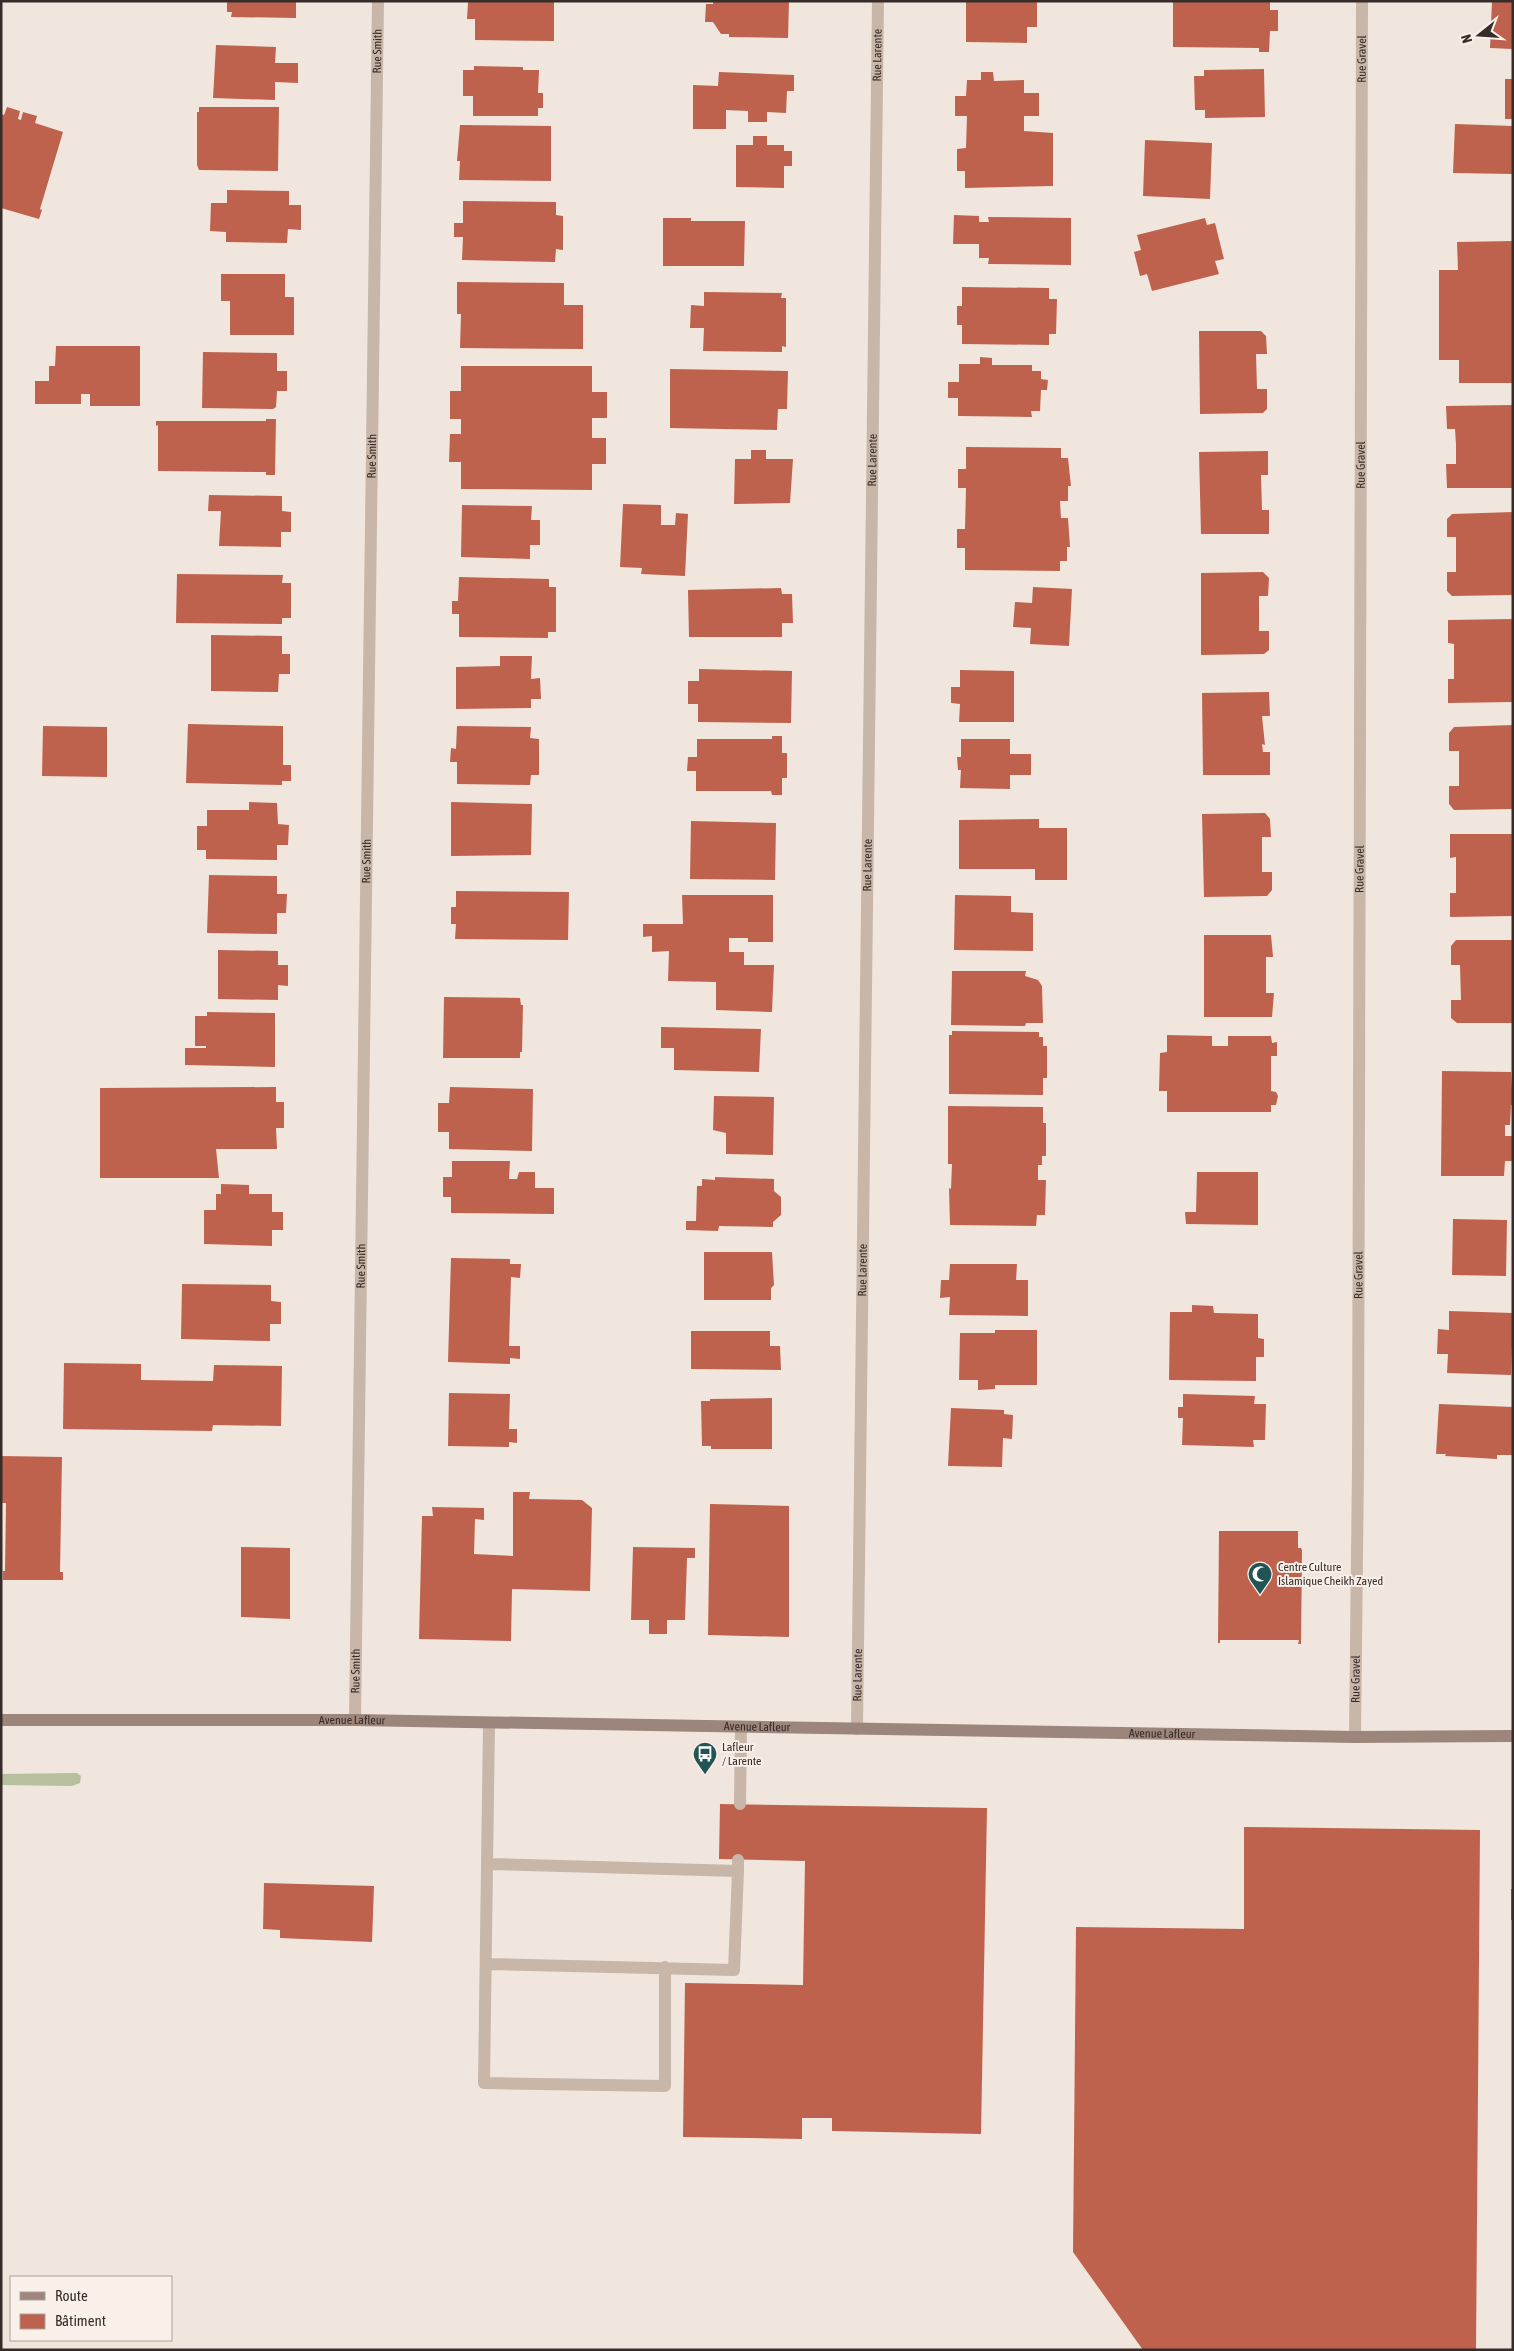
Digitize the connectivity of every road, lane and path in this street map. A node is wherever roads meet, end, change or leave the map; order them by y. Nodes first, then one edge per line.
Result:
1 (378, 1) edge
2 (878, 1) edge
3 (1362, 1) edge
4 (1, 1720) edge
5 (355, 1720) junction
6 (489, 1722) junction
7 (741, 1727) junction
8 (857, 1729) junction
9 (1513, 1736) edge
10 (1355, 1737) junction
11 (740, 1804) dead end
12 (488, 1864) junction
13 (486, 1964) junction
14 (666, 1967) junction

1 - 5 street, Rue Smith
2 - 8 street, Rue Larente
3 - 10 street, Rue Gravel
4 - 5 main road, Avenue Lafleur
5 - 6 main road, Avenue Lafleur
6 - 7 main road, Avenue Lafleur
6 - 12 street
7 - 8 main road, Avenue Lafleur
7 - 11 street
8 - 10 main road, Avenue Lafleur
9 - 10 main road, Avenue Lafleur
12 - 13 street
12 - 14 street
13 - 14 street
13 - 14 street

